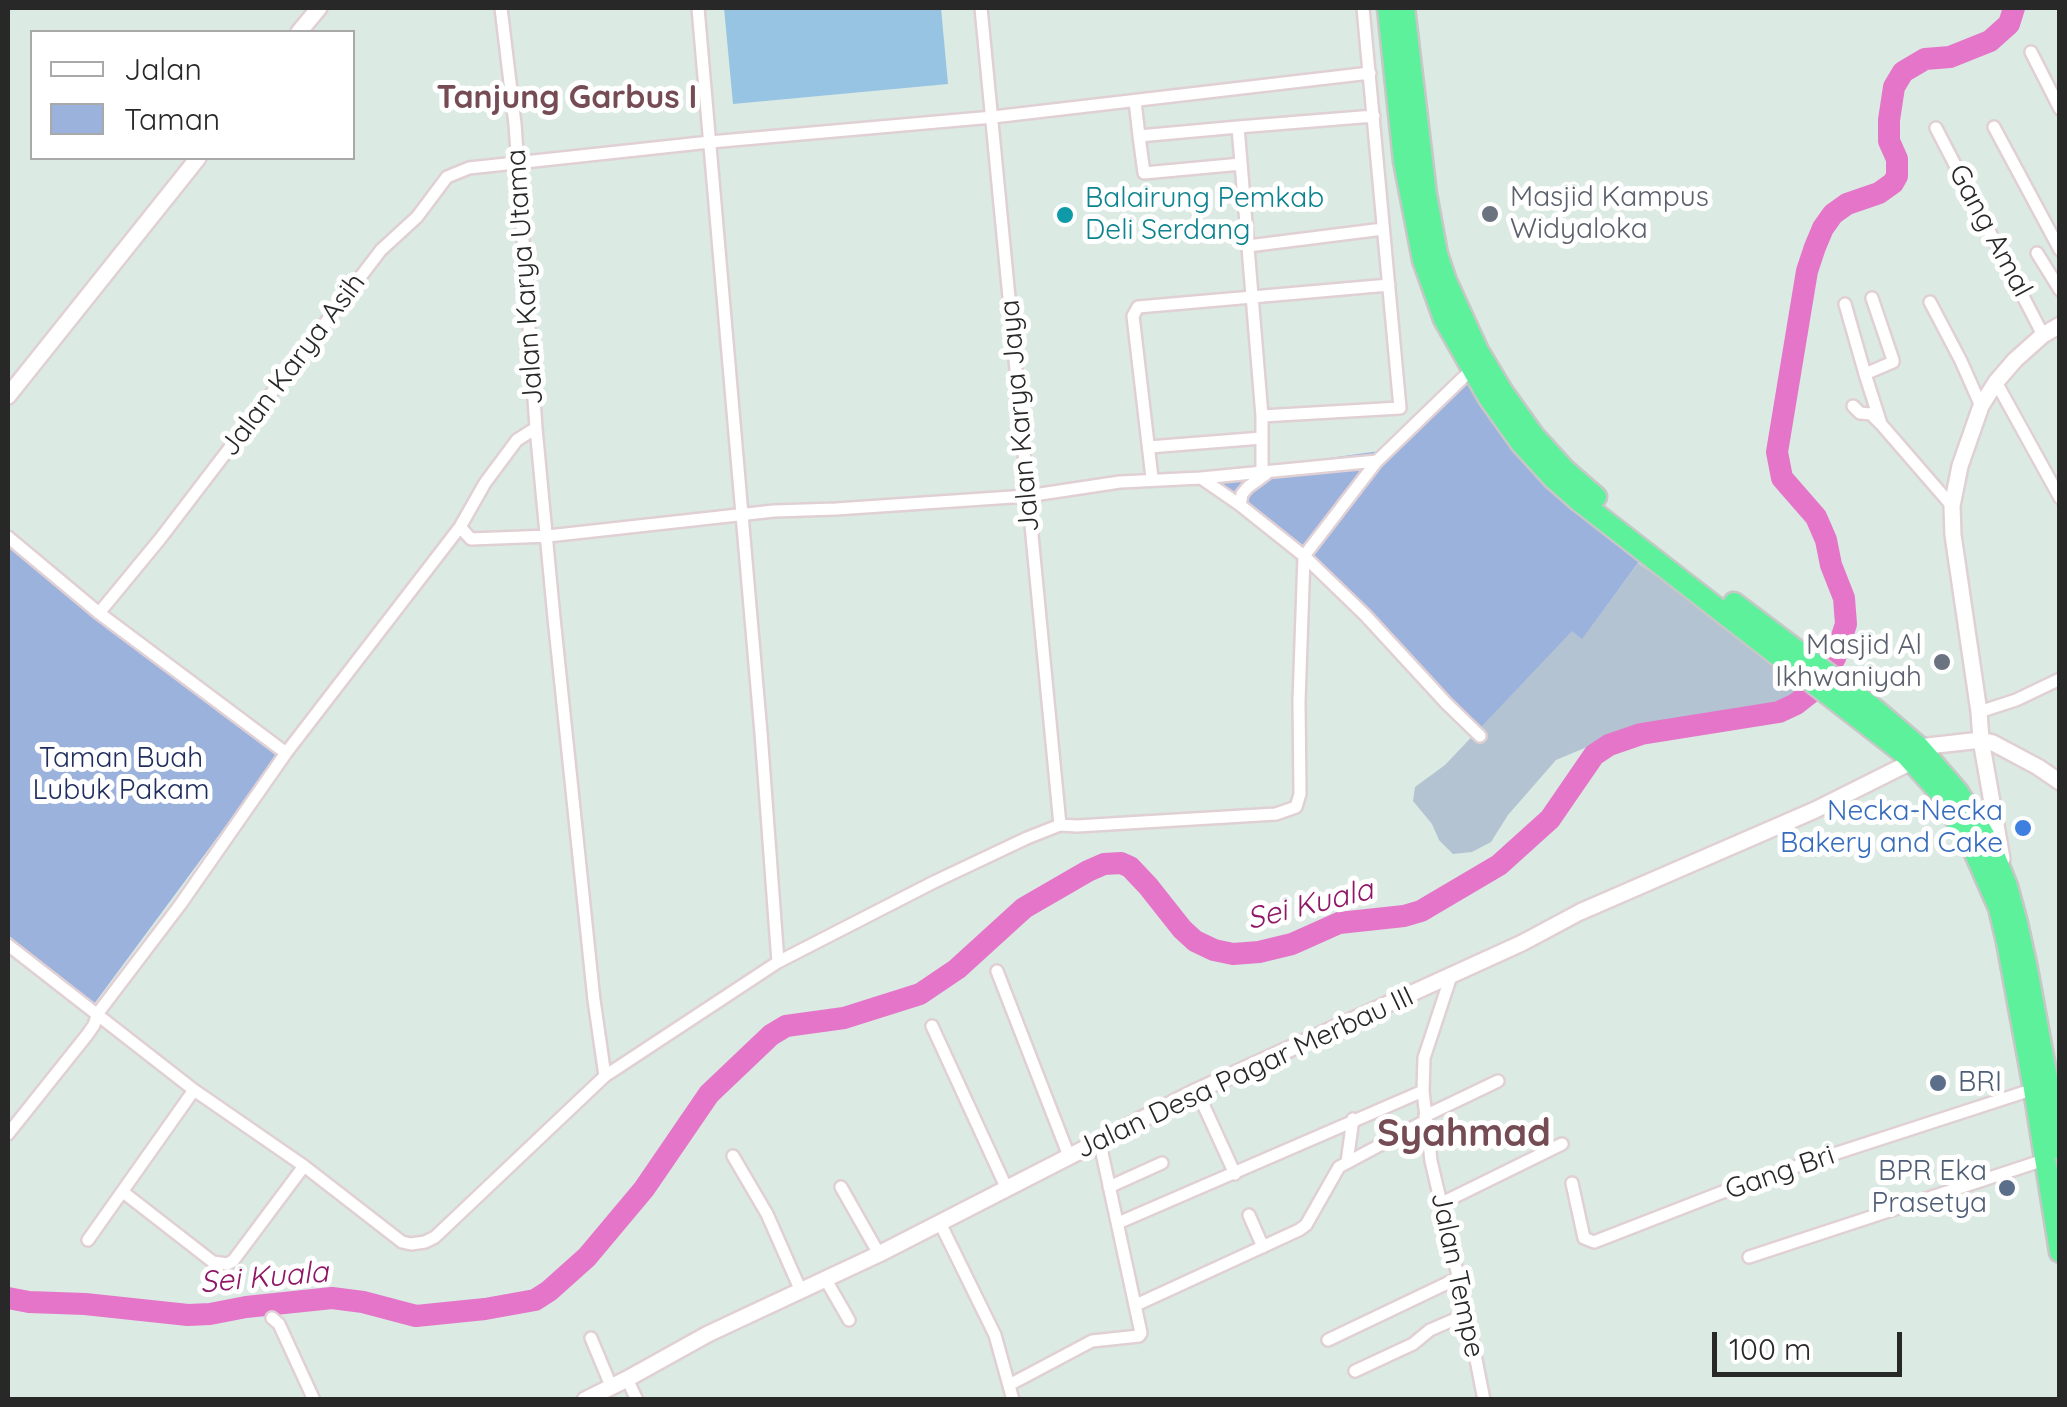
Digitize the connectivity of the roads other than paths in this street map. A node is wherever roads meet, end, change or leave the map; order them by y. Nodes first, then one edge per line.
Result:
1 (319, 8) edge
2 (501, 8) edge
3 (698, 8) edge
4 (981, 8) edge
5 (1364, 8) edge
6 (1388, 8) edge
7 (1404, 8) edge
8 (301, 30) edge
9 (2030, 52) dead end
10 (1370, 73) junction
11 (1135, 101) junction
12 (2060, 109) edge
13 (1374, 116) junction
14 (993, 117) junction
15 (1238, 127) junction
16 (1936, 128) dead end
17 (1994, 128) dead end
18 (1140, 136) junction
19 (710, 142) junction
20 (196, 160) edge
21 (517, 164) junction
22 (1241, 164) junction
23 (1384, 229) junction
24 (1248, 246) junction
25 (2060, 250) edge
26 (2038, 254) dead end
27 (1389, 286) junction
28 (2060, 290) edge
29 (1252, 296) junction
30 (1872, 298) dead end
31 (1930, 302) dead end
32 (1845, 304) dead end
33 (2060, 325) edge
34 (2044, 335) junction
35 (1471, 370) junction
36 (1865, 374) junction
37 (1996, 382) junction
38 (8, 396) edge
39 (1852, 406) dead end
40 (1980, 406) junction
41 (1400, 408) junction
42 (1262, 416) junction
43 (1881, 424) junction
44 (536, 428) junction
45 (1408, 430) junction
46 (1262, 438) junction
47 (1149, 448) junction
48 (1377, 461) junction
49 (1268, 471) junction
50 (1152, 478) junction
51 (1202, 478) junction
52 (1027, 496) junction
53 (2060, 498) edge
54 (1240, 505) junction
55 (1952, 506) junction
56 (741, 514) junction
57 (460, 527) junction
58 (548, 536) junction
59 (8, 538) edge
60 (1304, 556) junction
61 (99, 613) junction
62 (1796, 659) junction
63 (2060, 679) edge
64 (1979, 712) junction
65 (1480, 736) dead end
66 (1981, 740) junction
67 (286, 753) junction
68 (1916, 754) junction
69 (2060, 782) edge
70 (1060, 825) junction
71 (2007, 886) junction
72 (8, 945) edge
73 (778, 962) junction
74 (996, 972) dead end
75 (1448, 978) junction
76 (98, 1013) junction
77 (932, 1026) dead end
78 (605, 1076) junction
79 (1498, 1082) dead end
80 (2034, 1089) junction
81 (194, 1090) junction
82 (1197, 1091) junction
83 (1423, 1091) junction
84 (1356, 1118) junction
85 (1425, 1119) junction
86 (8, 1134) edge
87 (1099, 1139) junction
88 (1562, 1144) dead end
89 (2052, 1155) edge
90 (733, 1156) dead end
91 (1069, 1156) junction
92 (1347, 1162) junction
93 (1162, 1163) dead end
94 (304, 1166) junction
95 (1235, 1174) junction
96 (1572, 1183) dead end
97 (841, 1187) dead end
98 (1109, 1187) junction
99 (1006, 1188) junction
100 (123, 1192) junction
101 (1442, 1203) junction
102 (1249, 1216) dead end
103 (1118, 1222) junction
104 (940, 1223) junction
105 (88, 1240) dead end
106 (1262, 1247) junction
107 (2060, 1252) edge
108 (879, 1254) junction
109 (1749, 1257) dead end
110 (1458, 1278) junction
111 (826, 1280) junction
112 (801, 1292) junction
113 (1136, 1305) junction
114 (1467, 1314) junction
115 (272, 1318) dead end
116 (849, 1320) dead end
117 (591, 1338) dead end
118 (1328, 1340) dead end
119 (1355, 1371) dead end
120 (619, 1382) junction
121 (1009, 1384) junction
122 (314, 1400) edge
123 (585, 1400) edge
124 (637, 1400) edge
125 (1013, 1400) edge
126 (1484, 1400) edge

1 - 8 street
2 - 21 street, Jalan Karya Utama
3 - 19 street
4 - 14 street, Jalan Karya Jaya
5 - 10 street
6 - 35 highway
7 - 62 highway
9 - 12 street
10 - 11 street, Jalan Karya Asih
10 - 13 street
11 - 14 street, Jalan Karya Asih
11 - 18 street
13 - 15 street
13 - 23 street
14 - 19 street, Jalan Karya Asih
14 - 52 street, Jalan Karya Jaya
15 - 18 street
15 - 22 street
16 - 34 street, Gang Amal
17 - 25 street
18 - 22 street
19 - 21 street, Jalan Karya Asih
19 - 56 street
20 - 38 street
21 - 44 street, Jalan Karya Utama
21 - 61 street, Jalan Karya Asih
22 - 24 street
23 - 24 street
23 - 27 street
24 - 29 street
26 - 28 street
27 - 29 street
27 - 41 street
29 - 42 street
29 - 47 street
30 - 36 street
31 - 40 street
32 - 36 street
33 - 34 street
34 - 37 street
35 - 45 street
35 - 62 highway
36 - 43 street
37 - 40 street
37 - 53 street
39 - 43 street
40 - 55 street
41 - 42 street
41 - 45 street
42 - 46 street
43 - 55 street
44 - 57 street
44 - 58 street, Jalan Karya Utama
45 - 48 street
46 - 47 street
46 - 49 street
47 - 50 street
48 - 49 street
48 - 60 street
49 - 51 street
49 - 54 street
50 - 51 street
50 - 52 street
51 - 54 street
52 - 56 street
52 - 70 street, Jalan Karya Jaya
54 - 60 street
55 - 64 street
56 - 58 street
56 - 73 street
57 - 58 street
57 - 67 street
58 - 78 street, Jalan Karya Utama
59 - 61 street
60 - 65 street
60 - 70 street
61 - 67 street
62 - 68 highway
63 - 64 street
64 - 66 street
66 - 68 street
66 - 69 street
66 - 71 street
67 - 76 street
68 - 71 highway
68 - 75 street, Jalan Desa Pagar Merbau III
68 - 80 highway
70 - 73 street
71 - 89 highway
72 - 76 street
73 - 78 street
74 - 91 street
75 - 82 street, Jalan Desa Pagar Merbau III
75 - 83 street, Jalan Tempe
76 - 81 street
76 - 86 street
77 - 99 street
78 - 94 street
79 - 85 street
80 - 89 highway
80 - 96 street, Gang Bri
81 - 94 street
81 - 100 street
82 - 87 street, Jalan Desa Pagar Merbau III
82 - 95 street
83 - 84 street
83 - 85 street, Jalan Tempe
84 - 92 street
84 - 95 street
85 - 92 street
85 - 101 street, Jalan Tempe
87 - 91 street, Jalan Desa Pagar Merbau III
87 - 98 street
88 - 101 street
89 - 107 highway
89 - 109 street
90 - 112 street
91 - 99 street, Jalan Desa Pagar Merbau III
92 - 106 street
93 - 98 street
94 - 100 street
95 - 103 street
97 - 108 street
98 - 103 street
99 - 104 street, Jalan Desa Pagar Merbau III
100 - 105 street
101 - 110 street, Jalan Tempe
102 - 106 street
103 - 113 street
104 - 108 street, Jalan Desa Pagar Merbau III
104 - 121 street
106 - 113 street
108 - 111 street, Jalan Desa Pagar Merbau III
110 - 114 street, Jalan Tempe
110 - 118 street
111 - 112 street, Jalan Desa Pagar Merbau III
111 - 116 street
112 - 120 street, Jalan Desa Pagar Merbau III
113 - 121 street
114 - 119 street
114 - 126 street, Jalan Tempe
115 - 122 street
117 - 120 street
120 - 123 street, Jalan Desa Pagar Merbau III
120 - 124 street
121 - 125 street

